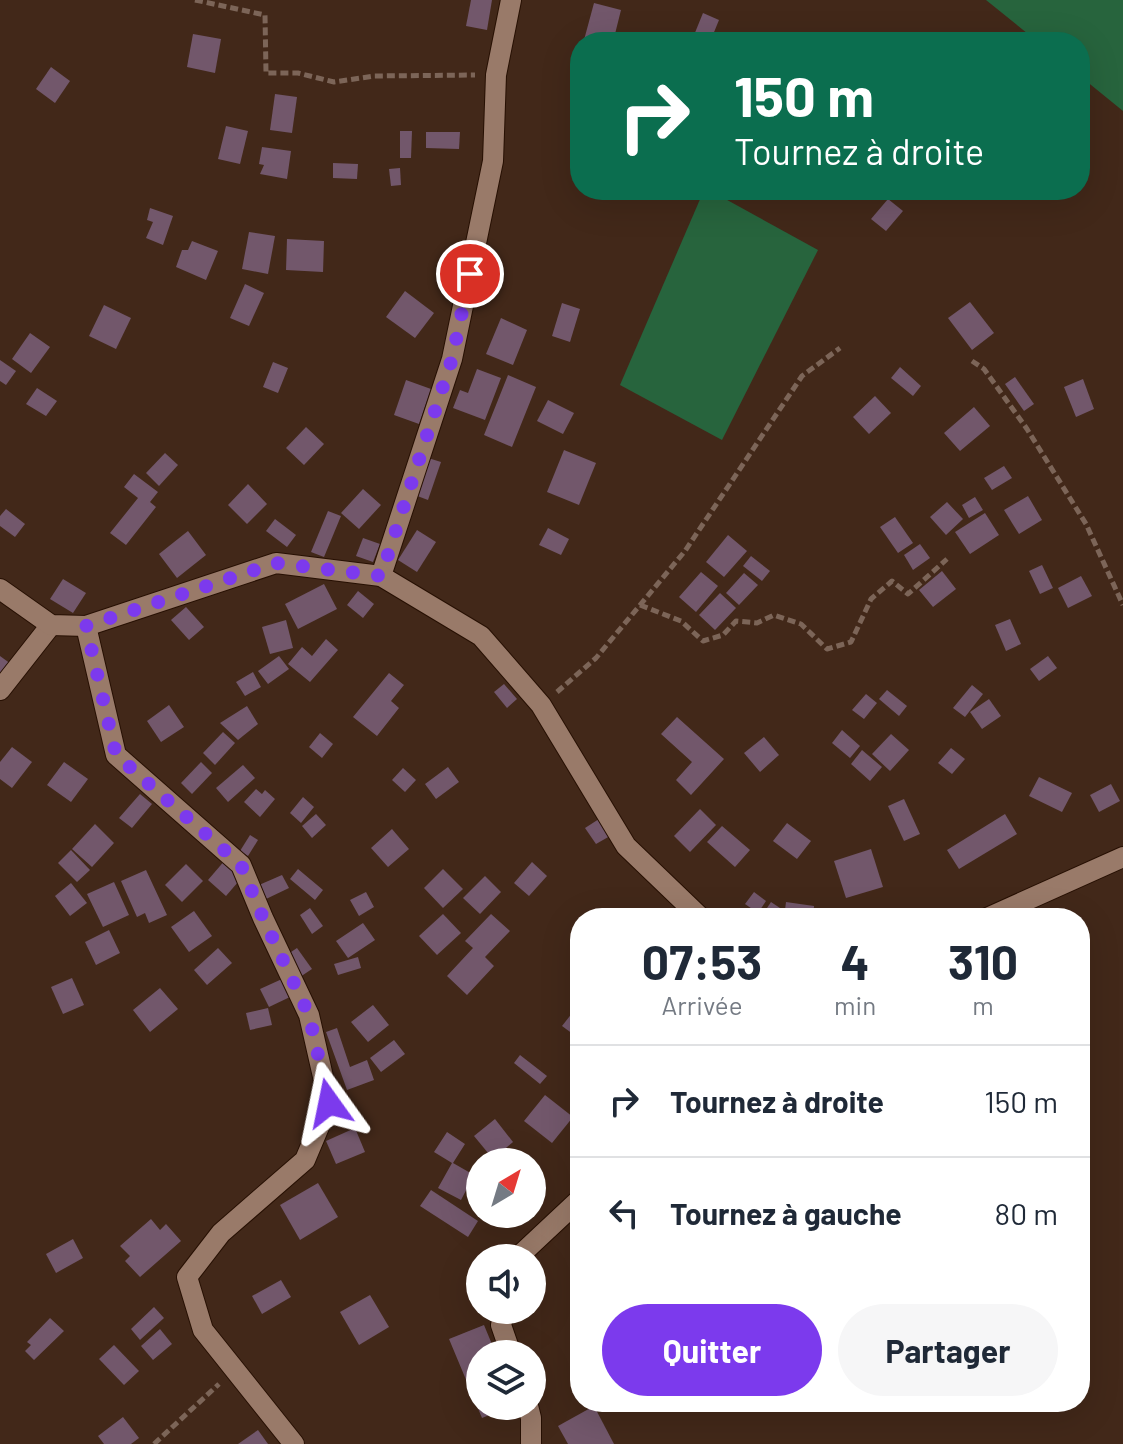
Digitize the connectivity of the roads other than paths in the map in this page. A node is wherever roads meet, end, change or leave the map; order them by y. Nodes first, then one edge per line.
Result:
1 (511, 0) edge
2 (381, 576) junction
3 (0, 589) edge
4 (51, 625) junction
5 (86, 626) junction
6 (0, 690) edge
7 (1123, 857) edge
8 (691, 908) edge
9 (1009, 908) edge
10 (570, 1208) edge
11 (532, 1244) edge
12 (531, 1420) edge
13 (294, 1444) edge
14 (531, 1444) edge

1 - 2 street
2 - 5 street
2 - 8 street
3 - 4 street
4 - 5 street
4 - 6 street
5 - 13 street
7 - 9 street
10 - 11 street
12 - 14 street

